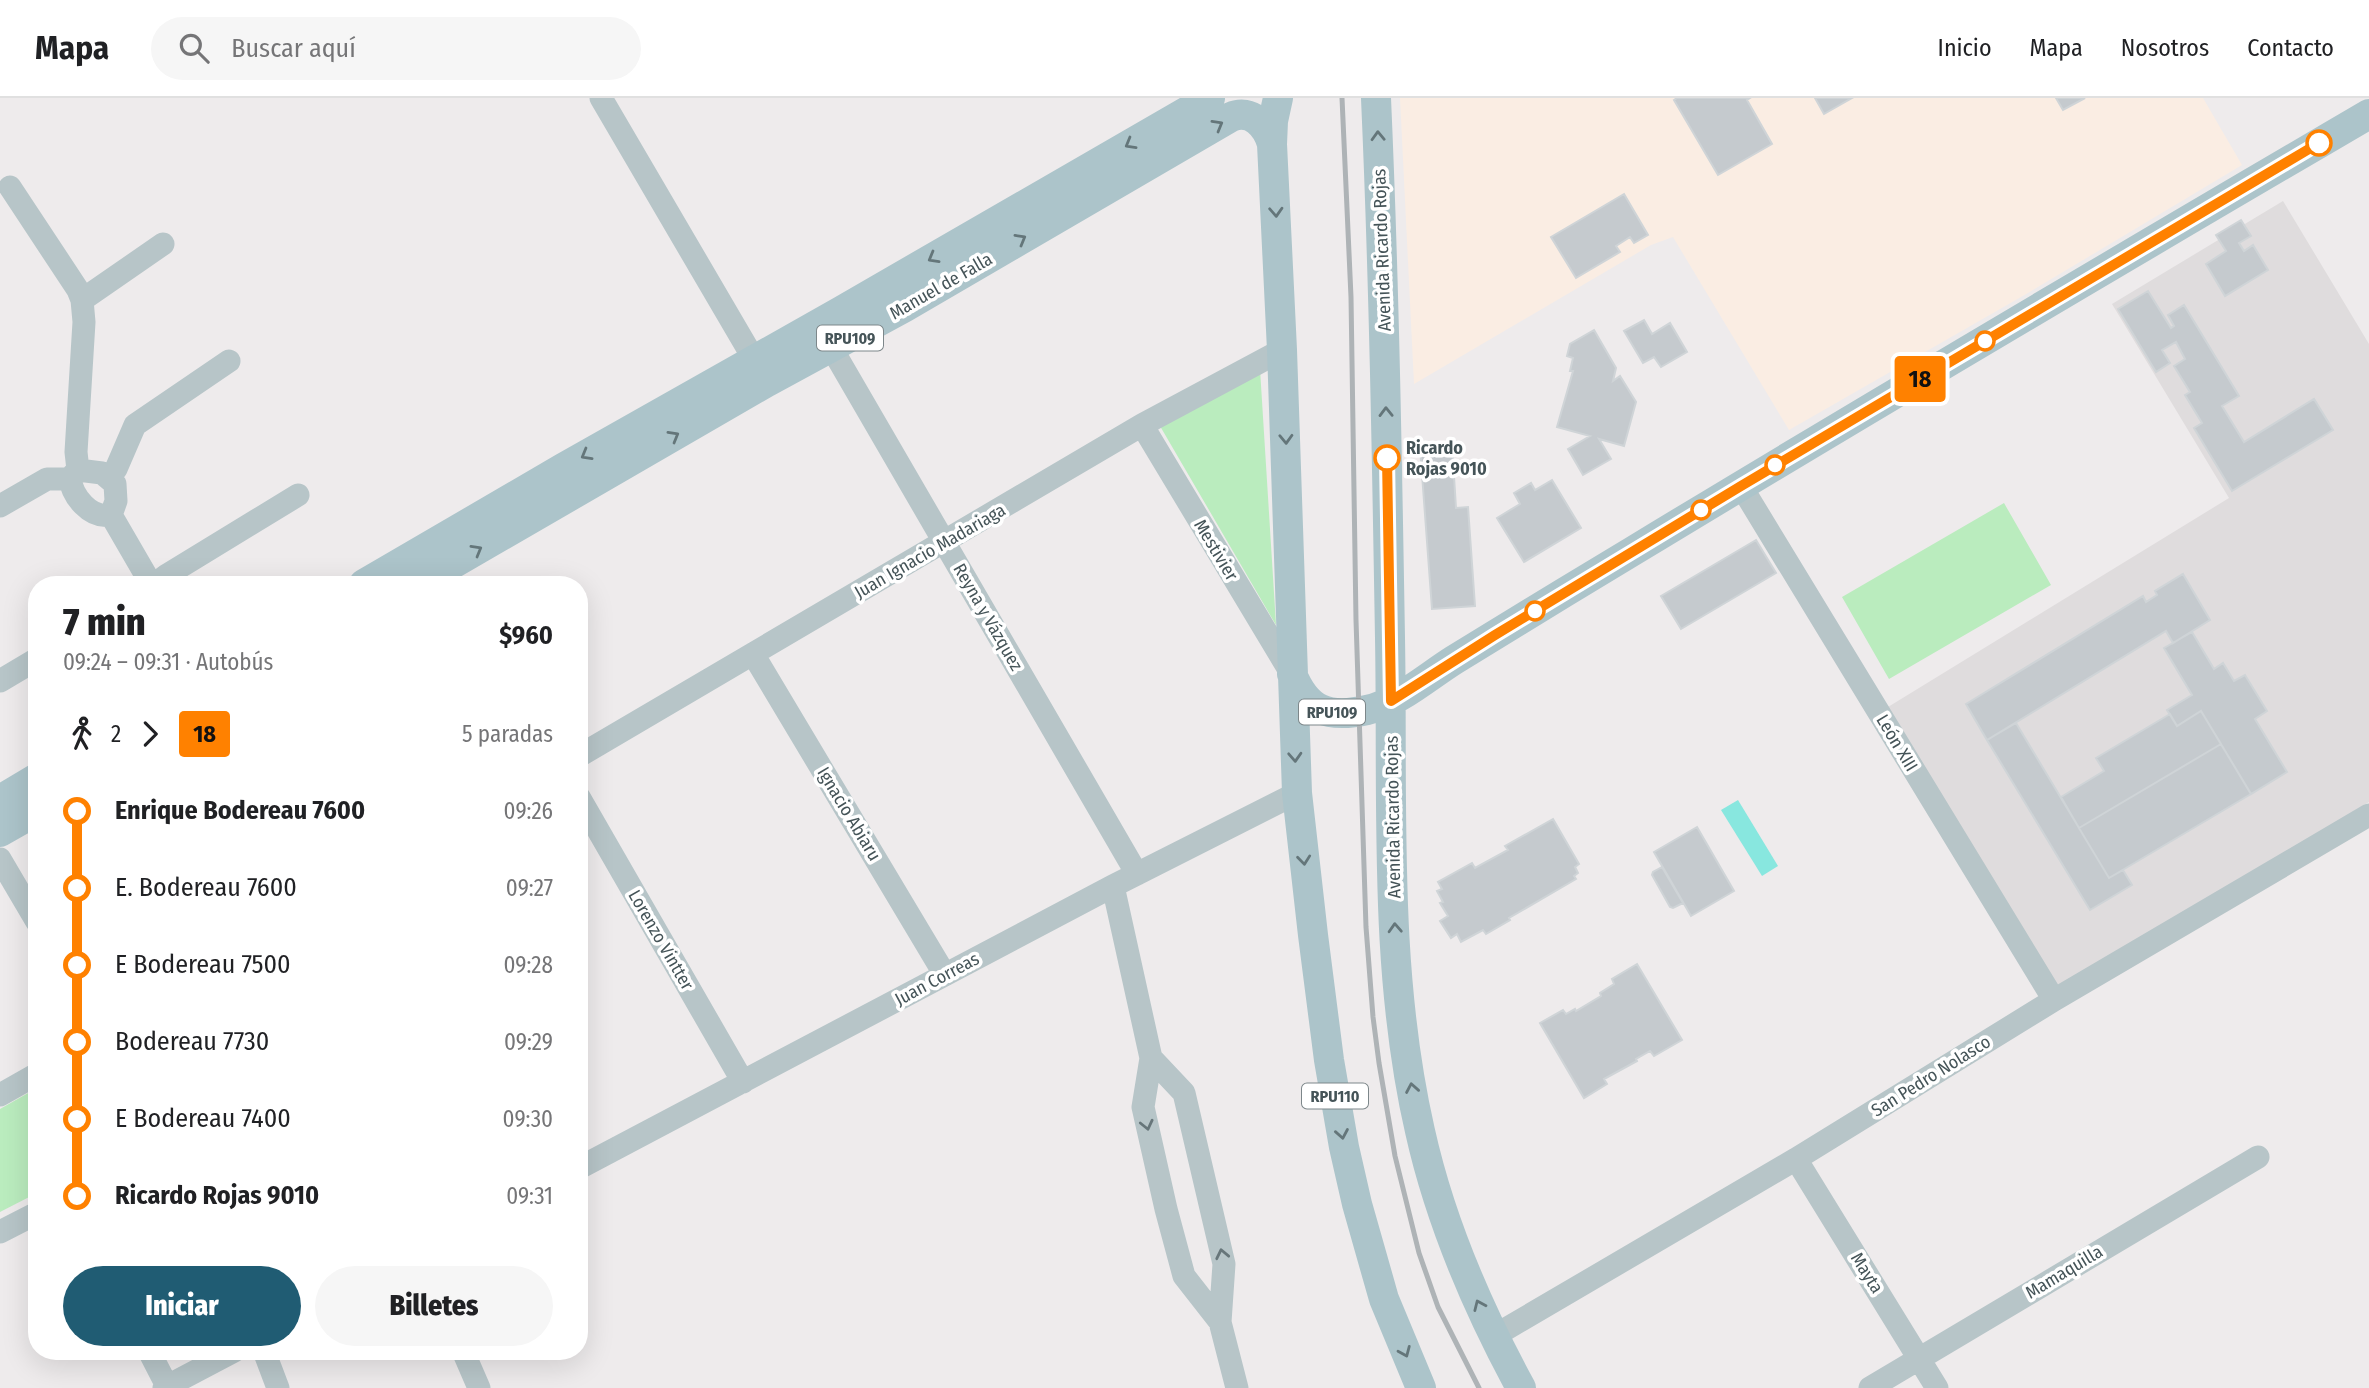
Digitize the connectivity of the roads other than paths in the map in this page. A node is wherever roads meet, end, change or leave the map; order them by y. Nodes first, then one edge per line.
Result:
1 (601, 98) edge
2 (1210, 98) edge
3 (1278, 98) edge
4 (1376, 98) edge
5 (2369, 114) edge
6 (1272, 144) junction
7 (10, 187) dead end
8 (163, 244) dead end
9 (82, 300) junction
10 (824, 336) junction
11 (1283, 350) junction
12 (229, 361) dead end
13 (761, 371) junction
14 (1142, 425) junction
15 (74, 475) junction
16 (109, 477) junction
17 (1741, 486) junction
18 (298, 495) dead end
19 (0, 506) edge
20 (111, 515) junction
21 (945, 543) junction
22 (444, 566) edge
23 (148, 576) edge
24 (165, 576) edge
25 (400, 576) edge
26 (430, 576) edge
27 (753, 654) junction
28 (28, 664) edge
29 (1291, 673) junction
30 (0, 681) edge
31 (1391, 701) junction
32 (588, 751) edge
33 (28, 783) edge
34 (1297, 793) junction
35 (0, 800) edge
36 (588, 813) edge
37 (2369, 815) edge
38 (28, 816) edge
39 (0, 832) edge
40 (0, 859) edge
41 (1137, 874) junction
42 (1113, 886) junction
43 (28, 907) edge
44 (946, 975) junction
45 (2054, 1000) junction
46 (1151, 1058) junction
47 (28, 1079) edge
48 (743, 1082) junction
49 (0, 1095) edge
50 (2258, 1157) dead end
51 (1796, 1159) junction
52 (588, 1163) edge
53 (28, 1218) edge
54 (0, 1232) edge
55 (1220, 1322) junction
56 (1494, 1336) junction
57 (1919, 1358) junction
58 (153, 1360) edge
59 (217, 1360) edge
60 (267, 1360) edge
61 (467, 1360) edge
62 (166, 1387) edge
63 (1417, 1387) edge
64 (278, 1388) edge
65 (479, 1388) edge
66 (1237, 1388) edge
67 (1521, 1388) edge
68 (1870, 1388) edge
69 (1937, 1388) edge

1 - 13 street
2 -> 10 main road, Manuel de Falla / RPU109
3 - 6 main road
31 -> 4 main road, Avenida Ricardo Rojas / RPU109
5 - 17 main road, RPU109
10 -> 6 main road, Manuel de Falla / RPU109
6 -> 11 main road, RPU109
7 - 9 street
8 - 9 street
9 - 15 street
10 - 13 main road, Manuel de Falla / RPU109
10 - 21 street, Reyna y Vázquez
11 - 14 street, Juan Ignacio Madariaga
11 -> 29 main road, RPU109
12 - 16 street
13 - 22 main road, Manuel de Falla / RPU109
14 - 21 street, Juan Ignacio Madariaga
14 - 29 street, Mestivier
15 - 16 street
15 - 19 street
15 - 20 street
16 - 20 street
17 - 31 main road, RPU109
17 - 45 street, León XIII
18 - 24 street
20 - 23 street
21 - 27 street, Juan Ignacio Madariaga
21 - 41 street, Reyna y Vázquez
22 - 25 main road, Manuel de Falla / RPU109
22 - 26 main road, Manuel de Falla / RPU109
27 - 32 street, Juan Ignacio Madariaga
27 - 44 street, Ignacio Abiaru
28 - 30 street
29 - 31 main road, RPU109
29 -> 34 main road, RPU110
56 -> 31 main road, Avenida Ricardo Rojas
33 - 35 main road
34 - 41 street, Juan Correas
34 -> 63 main road, RPU110
36 - 48 street, Lorenzo Vintter
37 - 45 street, San Pedro Nolasco
38 - 39 main road
40 - 43 street
41 - 42 street, Juan Correas
42 - 44 street, Juan Correas
42 - 46 street
44 - 48 street, Juan Correas
45 - 51 street, San Pedro Nolasco
55 -> 46 street
46 -> 55 street
47 - 49 street
48 - 52 street, Juan Correas
50 - 57 street, Mamaquilla
51 - 56 street, San Pedro Nolasco
51 - 57 street, Mayta
53 - 54 street
55 - 66 street
56 - 67 main road, Avenida Ricardo Rojas
57 - 68 street, Mamaquilla
57 - 69 street, Mayta
58 - 62 street
59 - 62 street
60 - 64 street
61 - 65 street

